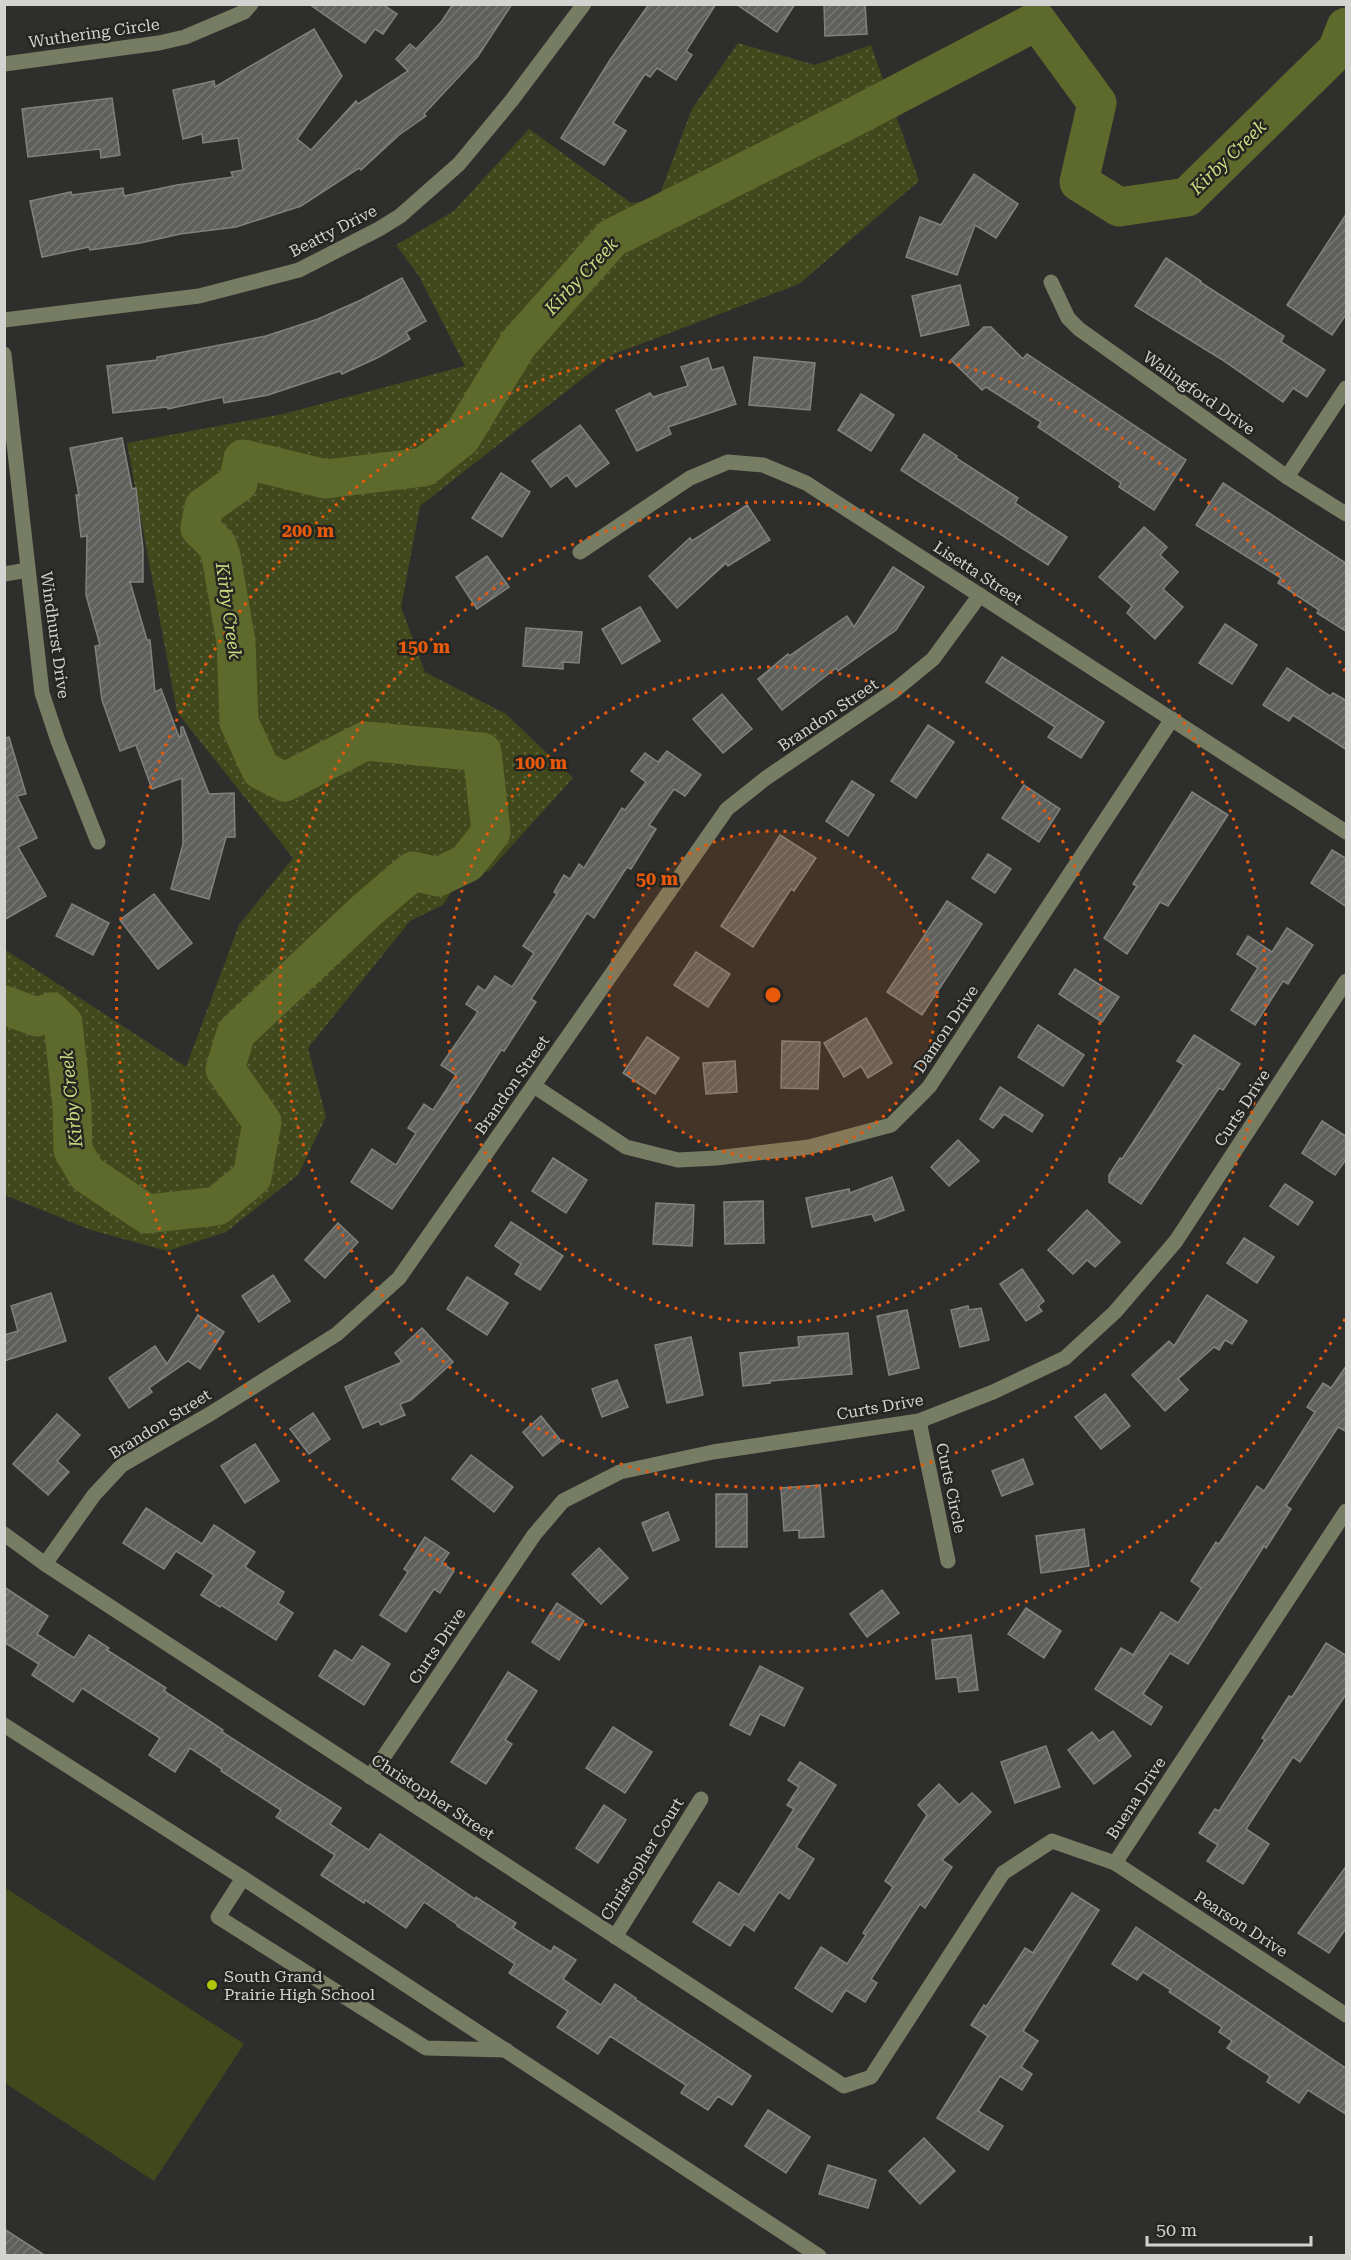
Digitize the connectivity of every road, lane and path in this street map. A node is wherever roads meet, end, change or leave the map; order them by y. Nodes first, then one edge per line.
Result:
1 (251, 4) edge
2 (584, 4) edge
3 (4, 64) edge
4 (1051, 282) dead end
5 (4, 320) edge
6 (4, 354) edge
7 (1347, 388) edge
8 (1287, 477) junction
9 (1347, 514) edge
10 (579, 552) dead end
11 (28, 570) junction
12 (4, 574) edge
13 (980, 595) junction
14 (1172, 719) junction
15 (1347, 832) edge
16 (98, 842) dead end
17 (1347, 981) edge
18 (534, 1086) junction
19 (919, 1422) junction
20 (1347, 1511) edge
21 (4, 1534) edge
22 (948, 1561) dead end
23 (45, 1564) junction
24 (4, 1725) edge
25 (370, 1777) junction
26 (701, 1799) dead end
27 (1115, 1863) junction
28 (243, 1878) junction
29 (615, 1937) junction
30 (1347, 2015) edge
31 (506, 2050) junction
32 (844, 2086) joint
33 (819, 2256) edge

1 - 3 street, Wuthering Circle
2 - 5 street, Beatty Drive
4 - 8 street, Walingford Drive
6 - 11 street, Windhurst Drive
7 - 8 street
8 - 9 street, Walingford Drive
10 - 13 street, Lisetta Street
11 - 12 street
11 - 16 street, Windhurst Drive
13 - 14 street, Lisetta Street
13 - 18 street, Brandon Street
14 - 15 street, Lisetta Street
14 - 18 street, Damon Drive
17 - 19 street, Curts Drive
18 - 23 street, Brandon Street
19 - 22 street, Curts Circle
19 - 25 street, Curts Drive
20 - 27 street, Buena Drive
21 - 23 street, Christopher Street
23 - 25 street, Christopher Street
24 - 28 street
25 - 29 street, Christopher Street
26 - 29 street, Christopher Court
27 - 30 street, Pearson Drive
27 - 32 street, Buena Drive
28 - 31 street
28 - 31 street
29 - 32 street, Christopher Street
31 - 33 street

